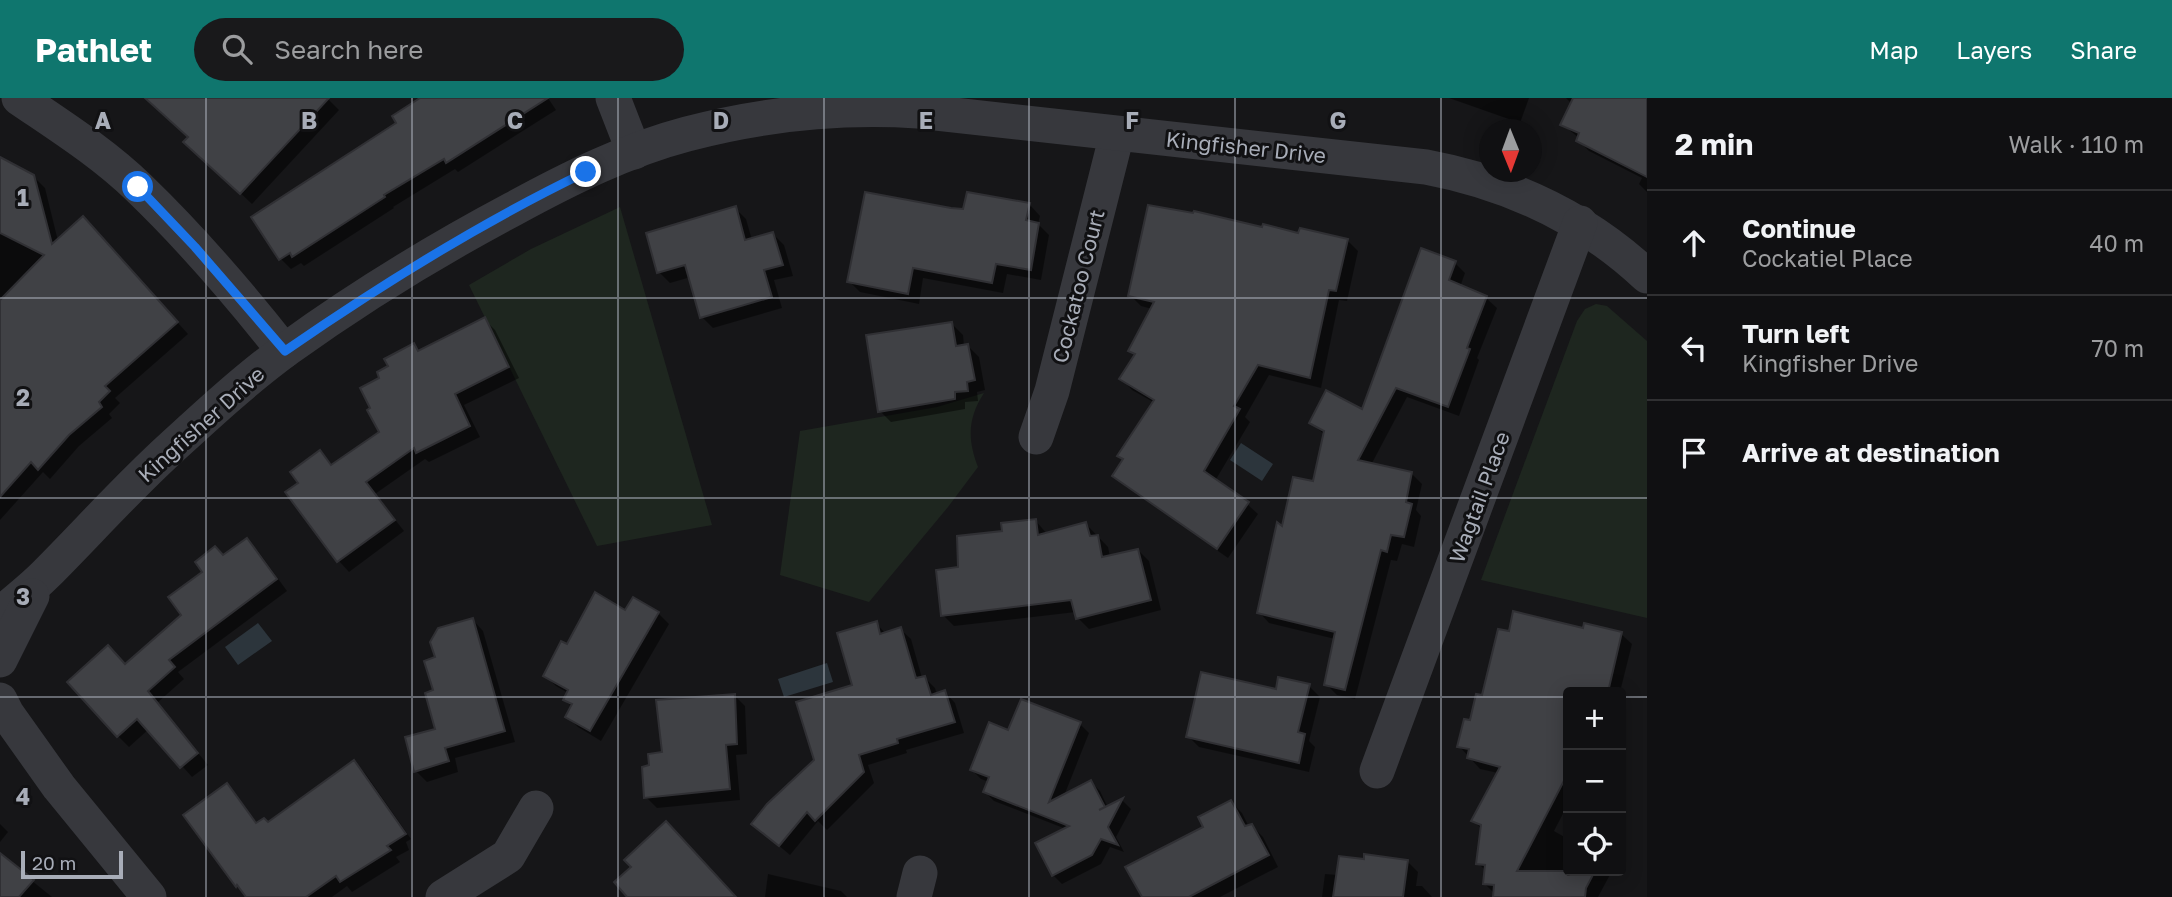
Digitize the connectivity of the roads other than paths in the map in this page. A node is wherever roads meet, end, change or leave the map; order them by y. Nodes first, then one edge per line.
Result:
1 (19, 98) edge
2 (613, 98) edge
3 (1117, 134) junction
4 (635, 152) junction
5 (1580, 223) junction
6 (1647, 276) edge
7 (285, 351) junction
8 (1036, 437) dead end
9 (42, 578) junction
10 (0, 615) edge
11 (0, 660) edge
12 (0, 700) edge
13 (0, 744) edge
14 (1377, 771) dead end
15 (60, 787) junction
16 (536, 808) dead end
17 (149, 897) edge
18 (443, 897) edge

1 - 7 street
2 - 4 street
3 - 4 street, Kingfisher Drive
3 - 5 street, Kingfisher Drive
3 - 8 street, Cockatoo Court
4 - 7 street, Kingfisher Drive
5 - 6 street, Kingfisher Drive
5 - 14 street, Wagtail Place
7 - 9 street, Kingfisher Drive
9 - 10 street, Kingfisher Drive
9 - 11 street, Kingfisher Drive
12 - 15 street
13 - 15 street
15 - 17 street
16 - 18 street

